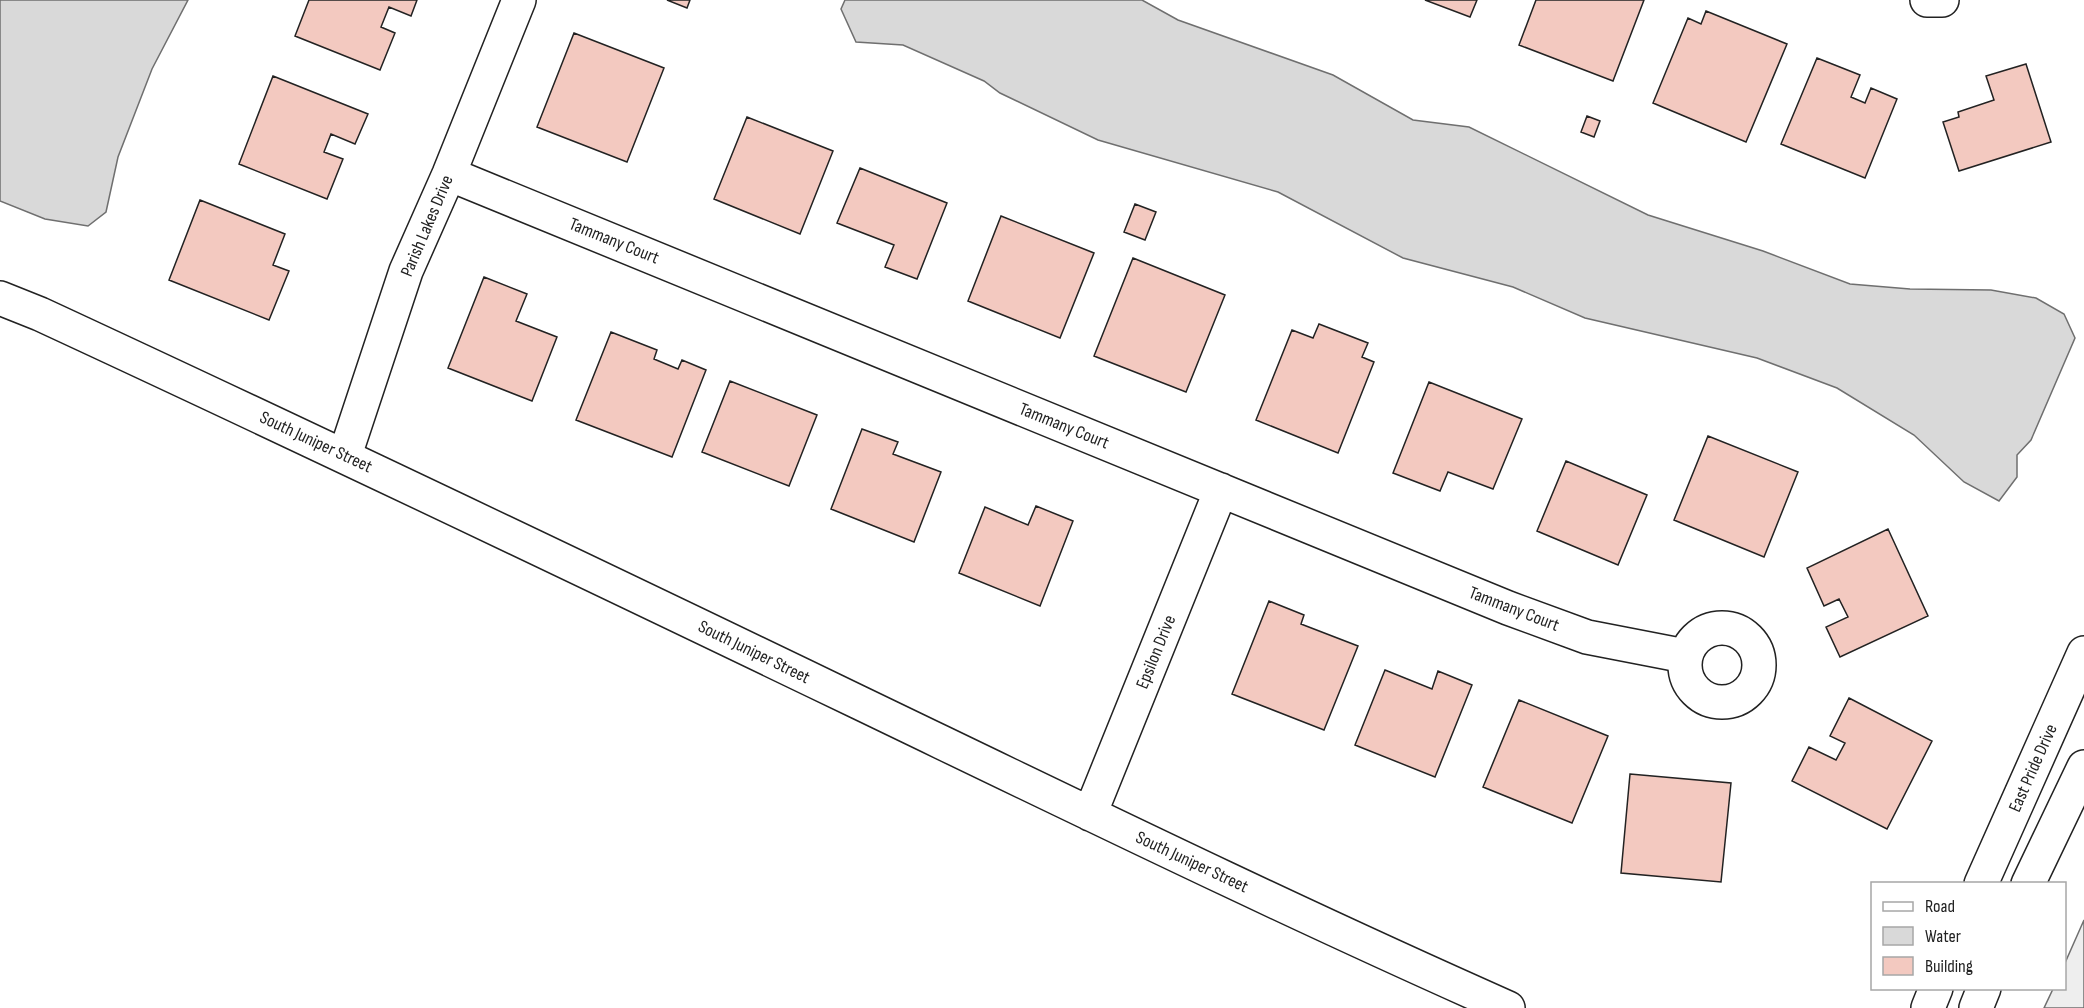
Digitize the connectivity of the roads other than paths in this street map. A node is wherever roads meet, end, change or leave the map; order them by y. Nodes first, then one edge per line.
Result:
1 (519, 0) edge
2 (1927, 0) edge
3 (1942, 0) edge
4 (449, 174) junction
5 (0, 298) edge
6 (345, 455) junction
7 (1221, 490) junction
8 (2084, 653) edge
9 (1685, 656) dead end
10 (2084, 767) edge
11 (1090, 814) junction
12 (1983, 882) edge
13 (2029, 882) edge
14 (1935, 990) edge
15 (1983, 990) edge
16 (1508, 1008) edge
17 (1928, 1008) edge
18 (1976, 1008) edge

1 - 4 street, Parish Lakes Drive
2 - 3 street
4 - 6 street, Parish Lakes Drive
4 - 7 street, Tammany Court
5 - 6 street, South Juniper Street
6 - 11 street, South Juniper Street
7 - 9 street, Tammany Court
7 - 11 street, Epsilon Drive
8 - 12 street, East Pride Drive
10 - 13 street
11 - 16 street, South Juniper Street
14 - 17 street
15 - 18 street

